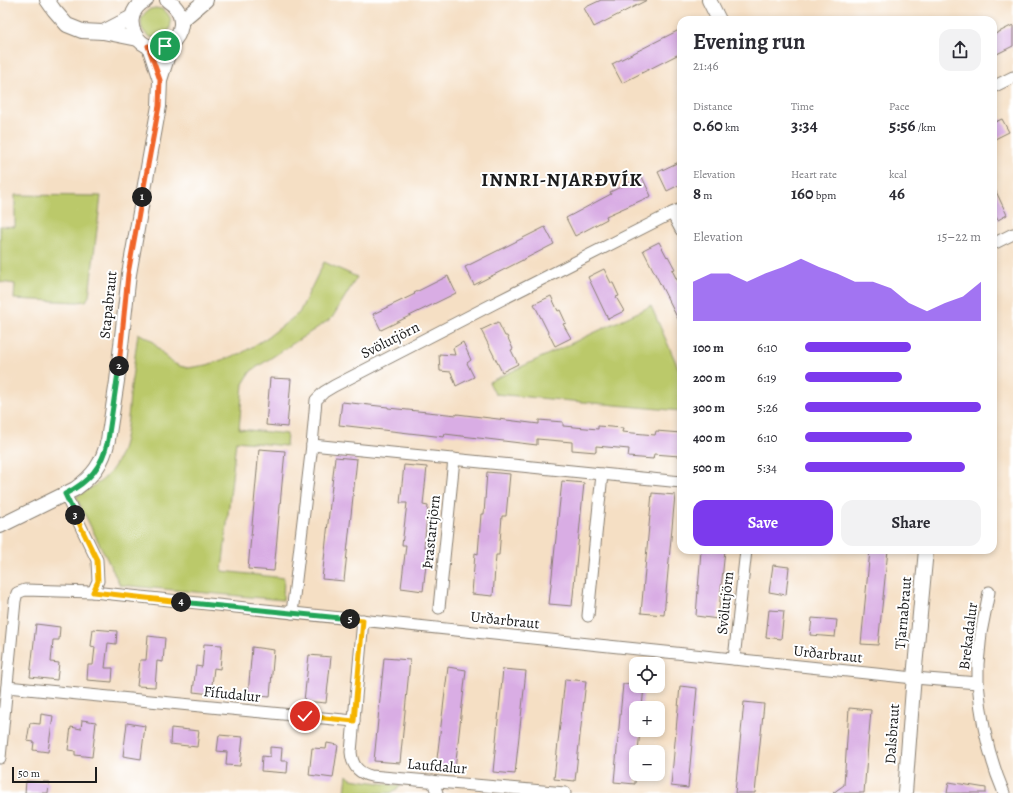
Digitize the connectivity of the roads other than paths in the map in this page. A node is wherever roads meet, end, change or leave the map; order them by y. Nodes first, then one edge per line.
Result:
1 (47, 0) edge
2 (186, 0) edge
3 (206, 0) edge
4 (709, 0) edge
5 (170, 2) edge
6 (138, 6) edge
7 (717, 16) edge
8 (181, 21) junction
9 (103, 32) junction
10 (172, 42) junction
11 (143, 43) junction
12 (1013, 77) edge
13 (160, 80) junction
14 (997, 85) edge
15 (676, 211) edge
16 (1013, 234) edge
17 (997, 242) edge
18 (312, 446) junction
19 (454, 460) junction
20 (602, 474) junction
21 (677, 482) edge
22 (65, 494) junction
23 (0, 526) edge
24 (746, 554) edge
25 (926, 554) edge
26 (93, 592) junction
27 (989, 592) dead end
28 (439, 608) dead end
29 (292, 613) junction
30 (588, 616) dead end
31 (363, 620) junction
32 (734, 659) junction
33 (914, 678) junction
34 (978, 684) junction
35 (7, 686) junction
36 (354, 721) junction
37 (0, 758) edge
38 (433, 781) junction
39 (437, 793) edge
40 (565, 793) edge
41 (905, 793) edge
42 (1004, 793) edge

1 - 9 street
2 - 5 street
3 - 8 street
4 - 7 street
5 - 8 street
6 - 9 street
6 - 11 street, Stapabraut
8 - 10 street, Stapabraut
9 - 11 street
10 - 11 street
10 - 13 street, Stapabraut
11 - 13 street, Stapabraut
12 - 14 street
13 - 22 street, Stapabraut
15 - 18 street, Svölutjörn
16 - 17 street
18 - 19 street
18 - 29 street, Svölutjörn
19 - 20 street
19 - 28 street, Þrastartjörn
20 - 21 street
20 - 30 street
22 - 23 street, Stapabraut
22 - 26 street
24 - 32 street, Svölutjörn
25 - 33 street, Tjarnabraut
26 - 29 street, Urðarbraut
26 - 35 street, Urðarbraut
27 - 34 street, Brekadalur
29 - 31 street, Urðarbraut
31 - 32 street, Urðarbraut
31 - 36 street
32 - 33 street, Urðarbraut
33 - 34 street, Brekadalur
33 - 41 street, Dalsbraut
34 - 42 street, Brekadalur
35 - 36 street, Fífudalur
35 - 37 street
36 - 38 street, Laufdalur
38 - 39 street
38 - 40 street, Laufdalur

